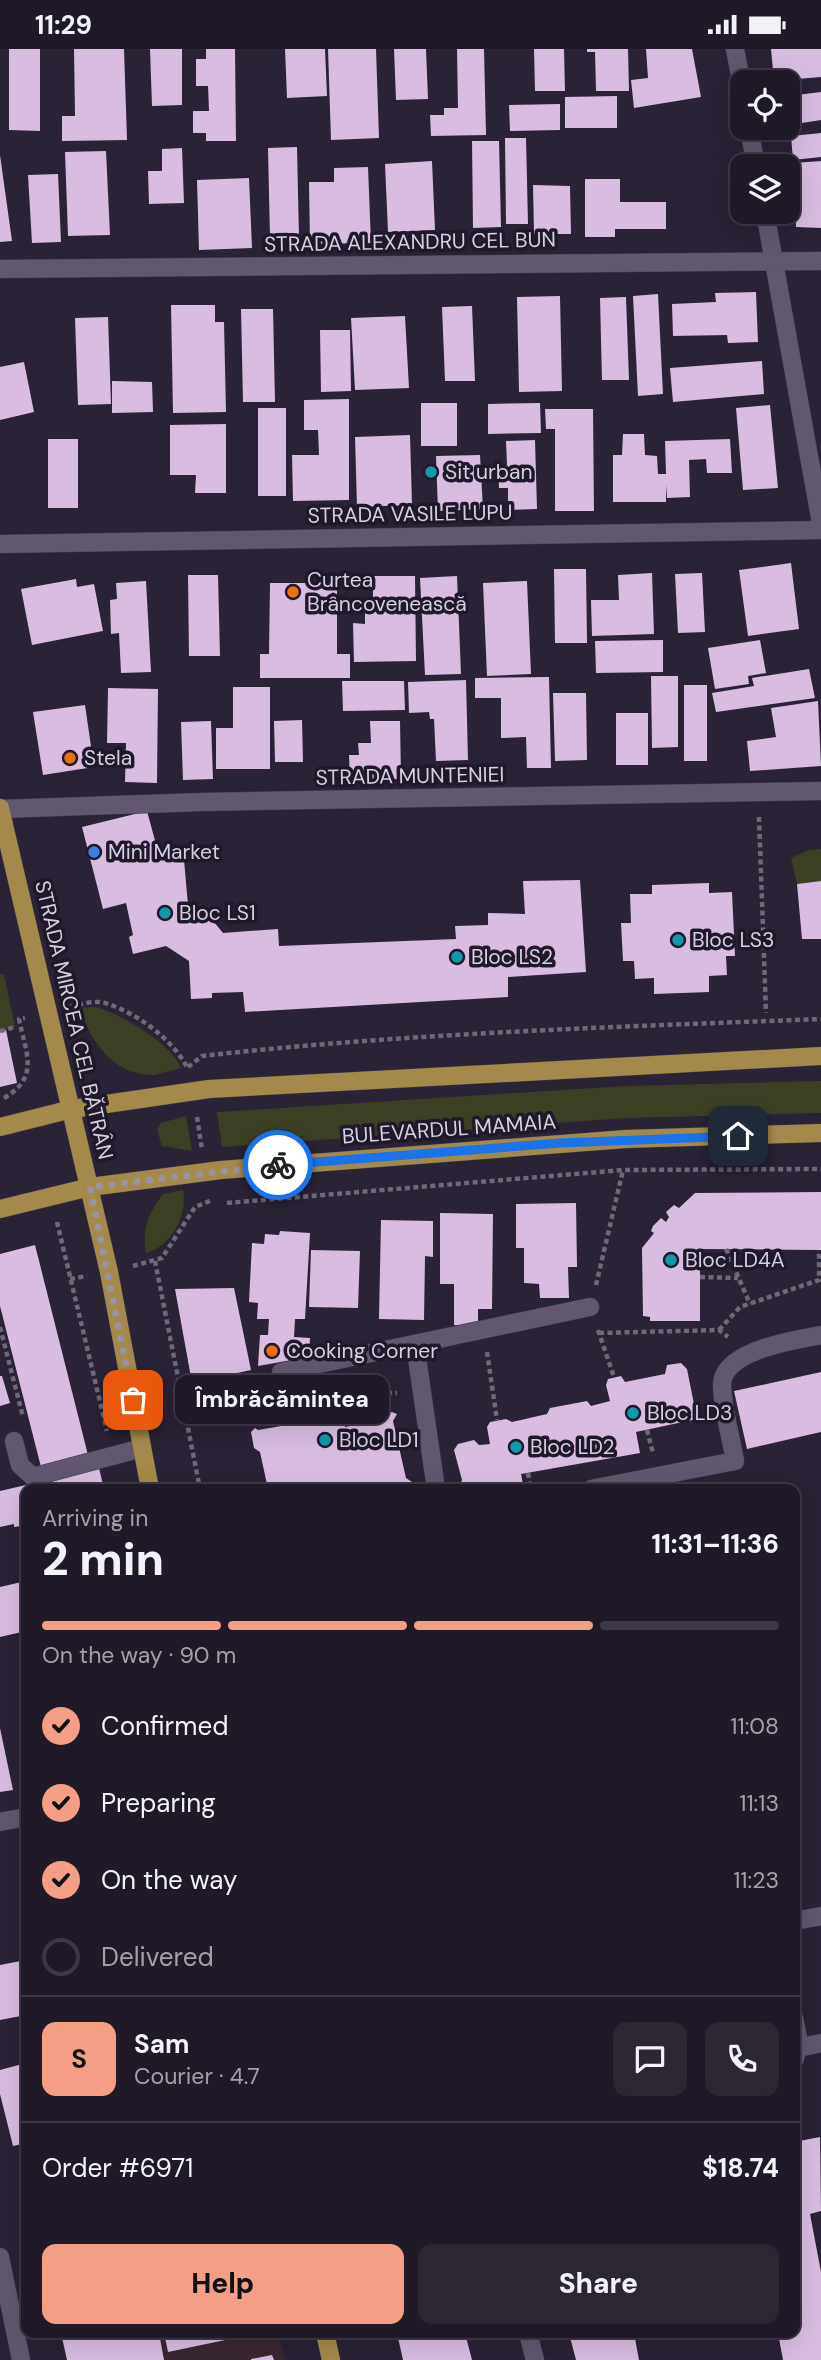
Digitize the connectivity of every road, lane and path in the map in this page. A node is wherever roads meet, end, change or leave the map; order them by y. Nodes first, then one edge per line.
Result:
1 (735, 49) edge
2 (739, 70) edge
3 (767, 224) edge
4 (821, 261) edge
5 (774, 262) junction
6 (0, 269) edge
7 (821, 523) edge
8 (821, 530) edge
9 (0, 544) edge
10 (821, 791) edge
11 (759, 792) junction
12 (0, 809) edge
13 (80, 1005) dead end
14 (766, 1013) dead end
15 (23, 1019) dead end
16 (821, 1020) edge
17 (15, 1027) dead end
18 (0, 1031) edge
19 (178, 1051) junction
20 (821, 1056) edge
21 (196, 1057) junction
22 (187, 1067) junction
23 (192, 1091) junction
24 (0, 1100) edge
25 (72, 1109) junction
26 (0, 1127) edge
27 (821, 1133) edge
28 (821, 1169) edge
29 (624, 1170) junction
30 (205, 1172) junction
31 (90, 1187) junction
32 (209, 1201) dead end
33 (227, 1203) dead end
34 (0, 1209) edge
35 (50, 1217) dead end
36 (726, 1249) dead end
37 (819, 1250) edge
38 (699, 1277) dead end
39 (77, 1278) dead end
40 (738, 1278) junction
41 (70, 1279) junction
42 (820, 1280) edge
43 (750, 1304) junction
44 (590, 1307) junction
45 (0, 1327) edge
46 (484, 1330) junction
47 (719, 1330) junction
48 (598, 1333) junction
49 (821, 1335) edge
50 (415, 1344) junction
51 (749, 1355) junction
52 (281, 1372) dead end
53 (614, 1377) dead end
54 (403, 1403) dead end
55 (237, 1418) dead end
56 (497, 1420) dead end
57 (14, 1441) joint
58 (142, 1448) junction
59 (113, 1455) junction
60 (528, 1473) dead end
61 (149, 1484) edge
62 (199, 1484) edge
63 (435, 1484) edge
64 (530, 1484) edge
65 (617, 1484) edge
66 (21, 1818) edge
67 (0, 1822) edge
68 (821, 1916) edge
69 (800, 1920) edge
70 (821, 2043) edge
71 (800, 2052) edge
72 (0, 2257) edge
73 (326, 2338) edge
74 (529, 2338) edge
75 (21, 2360) edge
76 (331, 2360) edge
77 (535, 2360) edge

1 - 2 street
3 - 5 street
4 - 5 street, STRADA ALEXANDRU CEL BUN
5 - 6 street, STRADA ALEXANDRU CEL BUN
5 - 7 street
8 - 9 street, STRADA VASILE LUPU
10 - 11 street, STRADA MUNTENIEI
11 - 12 street, STRADA MUNTENIEI
11 - 14 path
12 - 25 main road, STRADA MIRCEA CEL BĂTRÂN
13 - 19 path
15 - 24 path
16 - 21 path
17 - 18 path
19 - 21 path
19 - 22 path
20 - 23 main road
21 - 22 path
22 - 23 path
23 - 25 main road
23 - 30 path
25 - 26 main road
25 - 31 main road, STRADA MIRCEA CEL BĂTRÂN
27 - 30 main road, BULEVARDUL MAMAIA
28 - 29 path
29 - 33 path
29 - 44 path
30 - 31 main road, BULEVARDUL MAMAIA
31 - 34 main road, BULEVARDUL MAMAIA
31 - 58 main road, STRADA MIRCEA CEL BĂTRÂN
32 - 62 path
35 - 41 path
36 - 40 path
37 - 42 path
38 - 40 path
39 - 41 path
40 - 43 path
41 - 59 path
42 - 43 path
43 - 47 path
44 - 46 street
44 - 48 path
45 - 57 path
46 - 50 street
46 - 56 path
47 - 48 path
47 - 51 path
48 - 53 path
49 - 51 street
50 - 52 street
50 - 63 street
51 - 65 street
54 - 55 path
57 - 59 street
58 - 59 street
58 - 61 main road, STRADA MIRCEA CEL BĂTRÂN
60 - 64 path
66 - 67 street
68 - 69 street
70 - 71 street
72 - 75 street
73 - 76 main road
74 - 77 street

